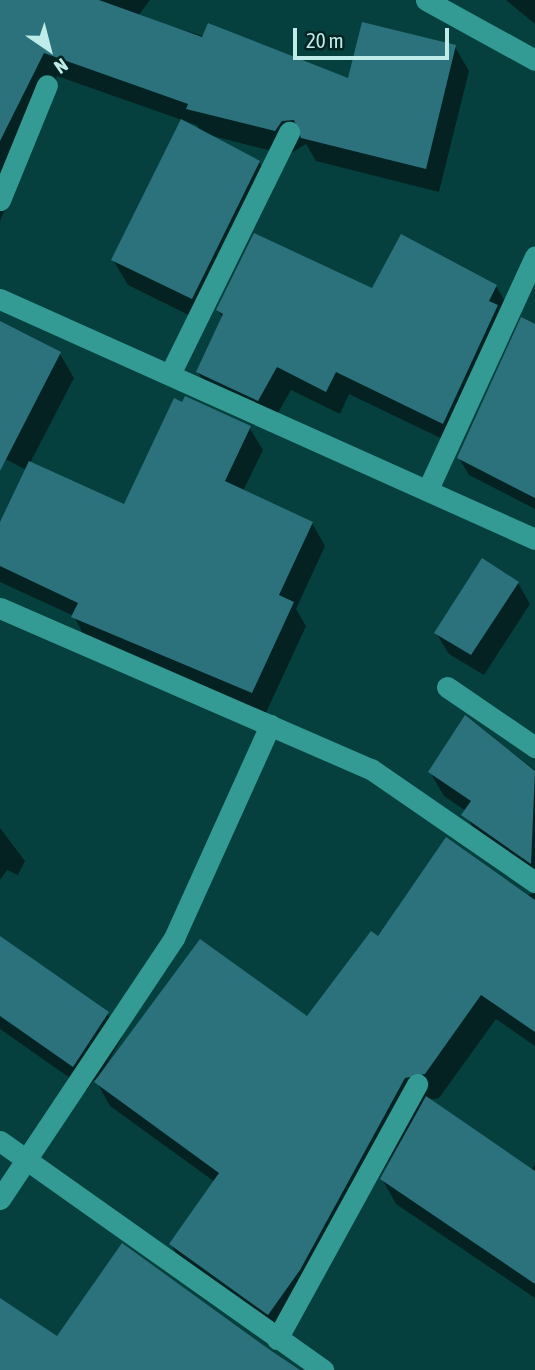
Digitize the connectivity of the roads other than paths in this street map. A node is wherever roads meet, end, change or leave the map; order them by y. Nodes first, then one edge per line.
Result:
1 (426, 0) edge
2 (535, 60) edge
3 (47, 85) dead end
4 (289, 132) dead end
5 (0, 200) edge
6 (535, 256) edge
7 (0, 299) edge
8 (170, 374) junction
9 (428, 489) junction
10 (535, 539) edge
11 (0, 608) edge
12 (447, 687) dead end
13 (270, 725) junction
14 (535, 747) edge
15 (535, 882) edge
16 (417, 1084) dead end
17 (0, 1141) edge
18 (27, 1159) junction
19 (0, 1199) edge
20 (277, 1339) junction
21 (323, 1370) edge

1 - 2 street
3 - 5 street
4 - 8 street
6 - 9 street
7 - 8 street
8 - 9 street
9 - 10 street
11 - 13 street
12 - 14 street
13 - 15 street
13 - 18 street
16 - 20 street
17 - 18 street
18 - 19 street
18 - 20 street
20 - 21 street

